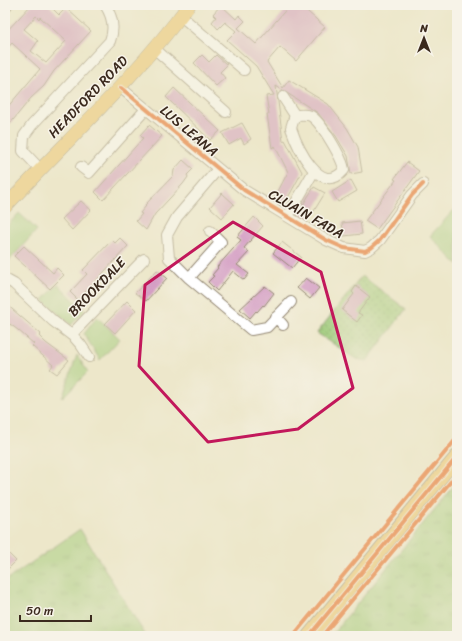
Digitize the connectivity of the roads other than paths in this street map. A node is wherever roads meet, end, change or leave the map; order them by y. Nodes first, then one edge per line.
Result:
1 (7, 5) edge
2 (105, 5) edge
3 (189, 5) edge
4 (5, 8) edge
5 (181, 16) junction
6 (154, 49) junction
7 (244, 70) dead end
8 (121, 88) junction
9 (283, 97) dead end
10 (146, 109) junction
11 (226, 112) dead end
12 (296, 117) junction
13 (81, 167) dead end
14 (40, 169) junction
15 (218, 169) junction
16 (314, 170) junction
17 (423, 184) dead end
18 (244, 190) joint
19 (5, 207) edge
20 (288, 216) junction
21 (210, 231) dead end
22 (144, 259) dead end
23 (189, 278) junction
24 (5, 279) edge
25 (291, 302) dead end
26 (276, 316) junction
27 (283, 325) dead end
28 (71, 335) junction
29 (89, 357) dead end
30 (457, 457) edge
31 (309, 636) edge

1 - 4 street
2 - 14 street
3 - 5 main road, HEADFORD ROAD
5 - 6 main road, HEADFORD ROAD
5 - 7 street
6 - 8 main road, HEADFORD ROAD
6 - 11 street
8 - 10 street, LUS LEANA
8 - 14 main road, HEADFORD ROAD
9 - 12 street
10 - 13 street
10 - 15 street, LUS LEANA
12 - 16 street
12 - 16 street
14 - 19 main road, HEADFORD ROAD
15 - 18 street, LUS LEANA
15 - 23 street, LUS LEANA
16 - 20 street, CLUAIN FADA
17 - 20 street, CLUAIN FADA
18 - 20 street, CLUAIN FADA
21 - 23 street
22 - 28 street, BROOKDALE
23 - 26 street, LUS LEANA
24 - 28 street, BROOKDALE
25 - 26 street, LUS LEANA
26 - 27 street
28 - 29 street, BROOKDALE
30 - 31 highway

